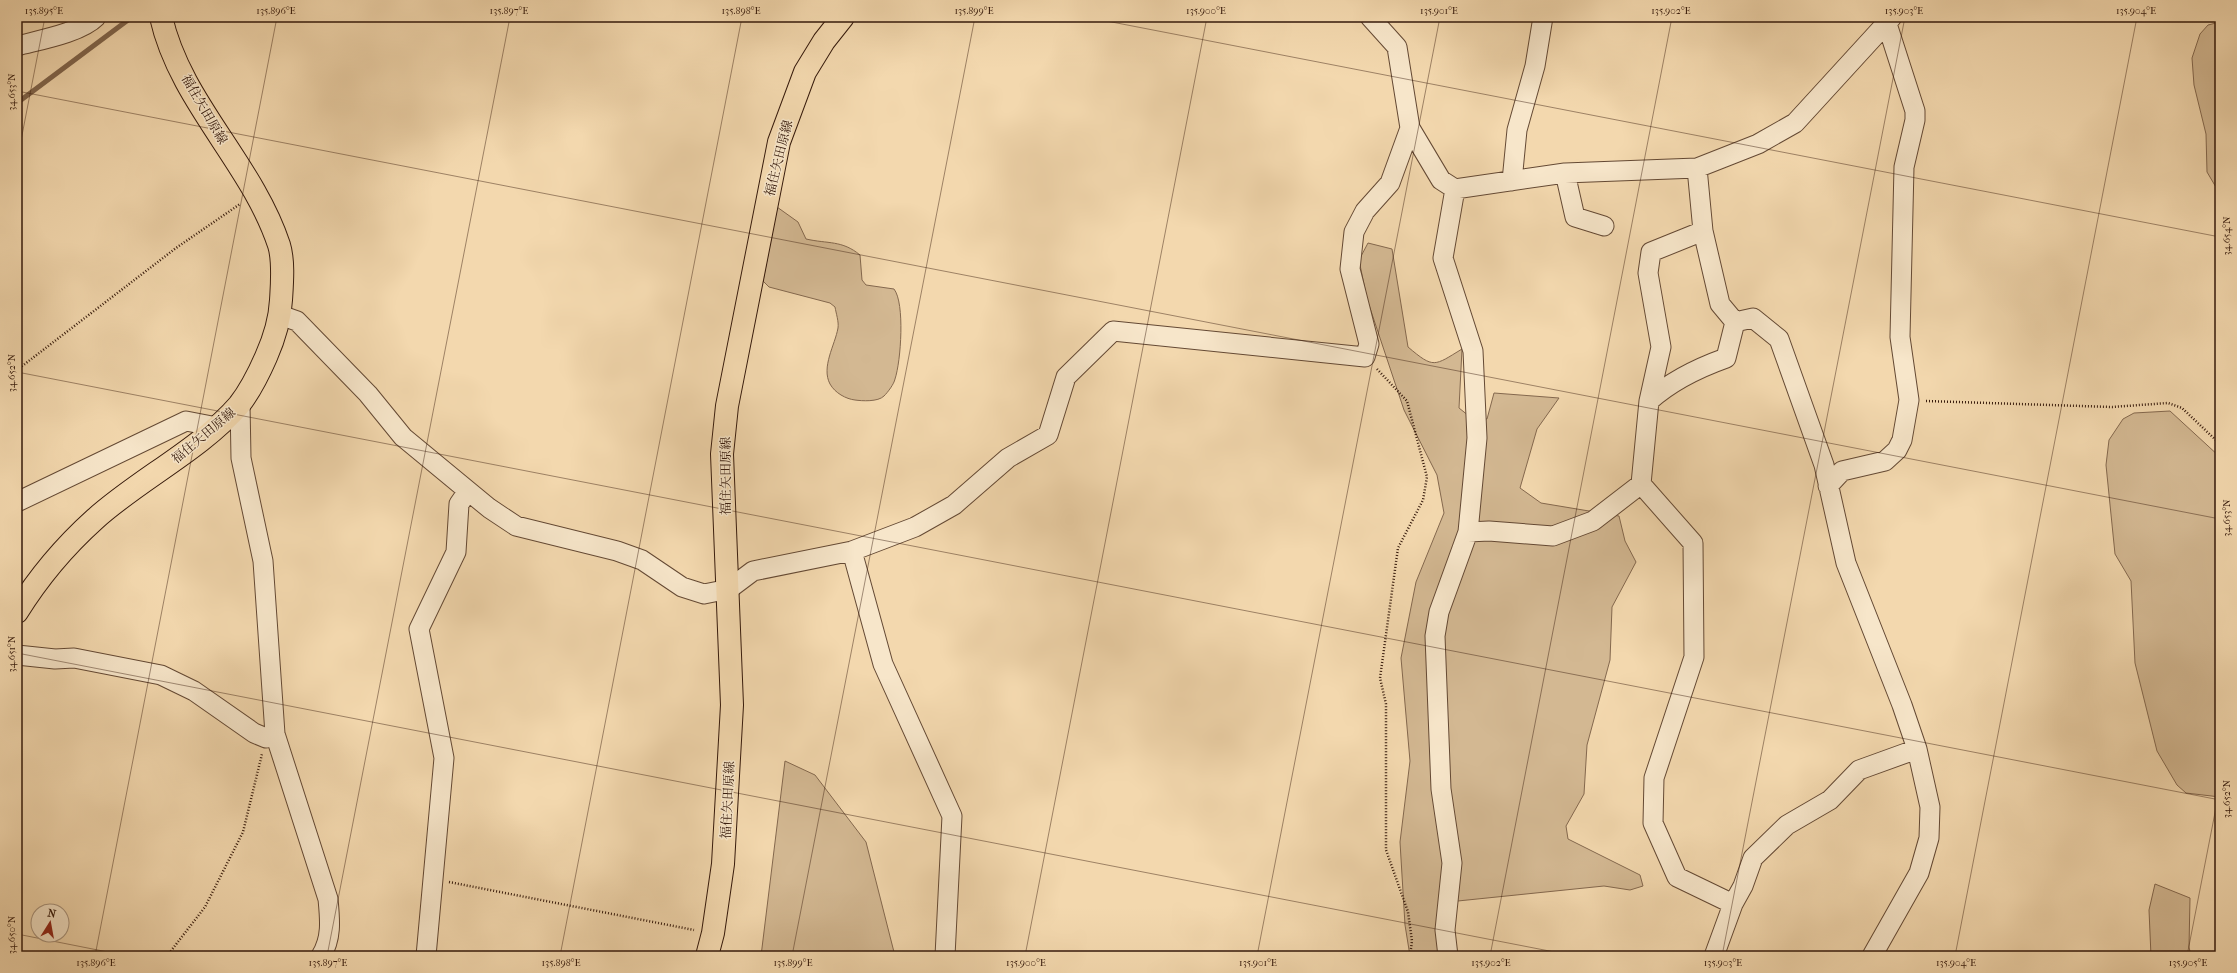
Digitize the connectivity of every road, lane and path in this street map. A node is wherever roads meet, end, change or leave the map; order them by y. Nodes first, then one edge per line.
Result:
1 (96, 17) edge
2 (161, 17) edge
3 (843, 17) edge
4 (1370, 17) edge
5 (1544, 17) edge
6 (1890, 21) edge
7 (17, 46) edge
8 (1410, 128) junction
9 (1697, 168) junction
10 (1565, 173) junction
11 (1512, 181) junction
12 (1455, 189) junction
13 (257, 193) junction
14 (1604, 226) dead end
15 (1703, 231) junction
16 (280, 315) junction
17 (1734, 322) junction
18 (1365, 357) junction
19 (17, 370) edge
20 (1909, 400) junction
21 (1649, 401) junction
22 (240, 404) junction
23 (217, 427) junction
24 (2220, 444) edge
25 (1641, 484) junction
26 (1828, 486) junction
27 (468, 491) junction
28 (17, 502) edge
29 (1468, 532) junction
30 (852, 551) junction
31 (729, 589) junction
32 (17, 612) edge
33 (17, 655) edge
34 (271, 736) junction
35 (1917, 749) junction
36 (433, 879) junction
37 (1733, 904) junction
38 (712, 933) junction
39 (167, 956) edge
40 (321, 956) edge
41 (426, 956) edge
42 (707, 956) edge
43 (945, 956) edge
44 (1410, 956) edge
45 (1448, 956) edge
46 (1714, 956) edge
47 (1872, 956) edge

1 - 7 street
2 - 13 main road, 福住矢田原線
3 - 31 main road, 福住矢田原線
4 - 8 street
5 - 11 street
6 - 9 street
6 - 20 street
8 - 12 street
8 - 18 street
9 - 10 street
9 - 15 street
10 - 11 street
10 - 14 street
11 - 12 street
12 - 29 street
13 - 16 main road, 福住矢田原線
13 - 19 path
15 - 17 street
15 - 21 street
16 - 22 main road, 福住矢田原線
16 - 27 street
17 - 21 street
17 - 26 street
18 - 30 street
18 - 44 path
20 - 24 path
20 - 26 street
21 - 25 street
22 - 23 main road, 福住矢田原線
22 - 34 street
23 - 28 street
23 - 32 main road, 福住矢田原線
25 - 29 street
25 - 37 street
26 - 35 street
27 - 31 street
27 - 36 street
29 - 45 street
30 - 31 street
30 - 43 street
31 - 38 main road, 福住矢田原線
33 - 34 street
34 - 39 path
34 - 40 street
35 - 37 street
35 - 47 street
36 - 38 path
36 - 41 street
37 - 46 street
38 - 42 main road, 福住矢田原線

